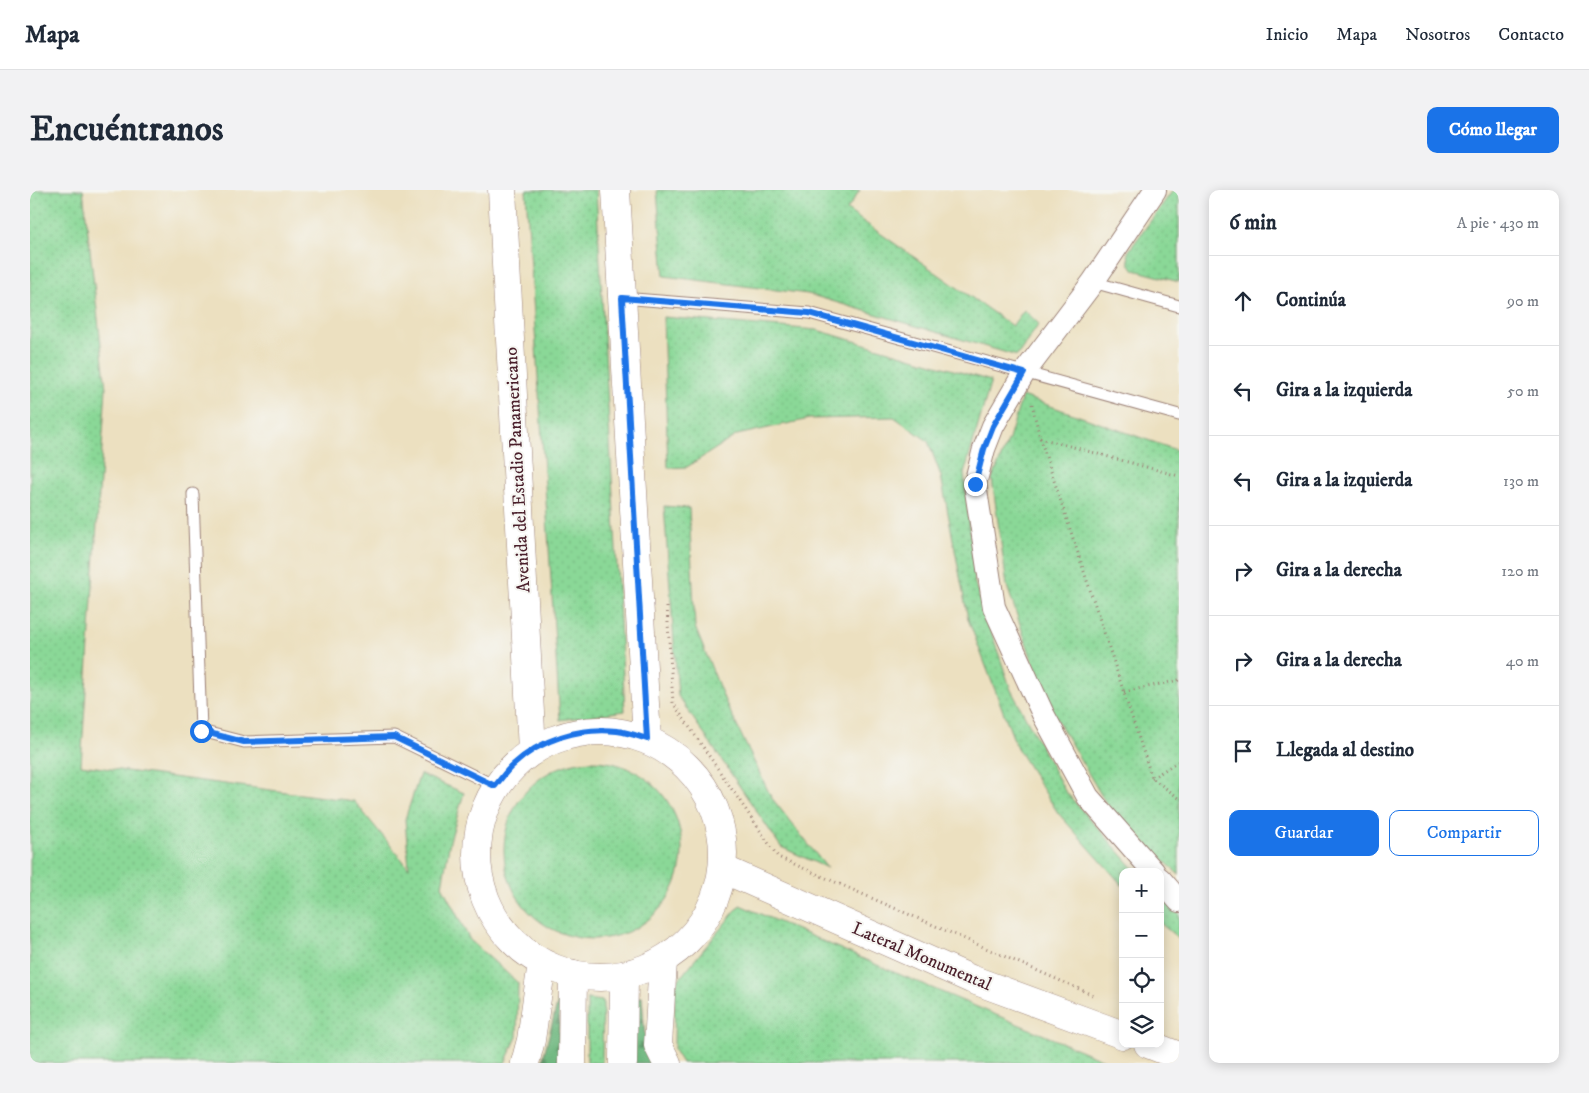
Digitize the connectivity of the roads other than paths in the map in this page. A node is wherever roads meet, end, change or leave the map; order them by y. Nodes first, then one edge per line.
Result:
1 (502, 190) edge
2 (616, 190) edge
3 (1155, 190) edge
4 (1093, 282) junction
5 (622, 298) junction
6 (1179, 306) edge
7 (1024, 373) junction
8 (1179, 416) edge
9 (193, 494) dead end
10 (647, 739) junction
11 (532, 750) junction
12 (495, 786) junction
13 (1150, 868) edge
14 (724, 869) junction
15 (1164, 884) edge
16 (1179, 901) edge
17 (663, 961) junction
18 (542, 963) junction
19 (573, 974) junction
20 (624, 975) junction
21 (1119, 1034) edge
22 (1158, 1048) edge
23 (1179, 1056) edge
24 (525, 1063) edge
25 (572, 1063) edge
26 (622, 1063) edge
27 (667, 1063) edge

1 - 11 main road, Avenida del Estadio Panamericano
2 - 5 main road
3 - 4 street
4 - 6 lane
4 - 7 street
5 - 7 lane
5 - 10 main road
7 - 8 lane
7 - 13 street
9 - 12 lane
10 - 11 main road
10 - 14 main road
11 - 12 main road
12 - 18 main road
14 - 17 main road
14 - 21 main road, Lateral Monumental
15 - 16 street
17 - 20 main road
17 - 27 main road
18 - 19 main road
18 - 24 main road
19 - 20 main road
19 - 25 main road
20 - 26 main road
22 - 23 main road

